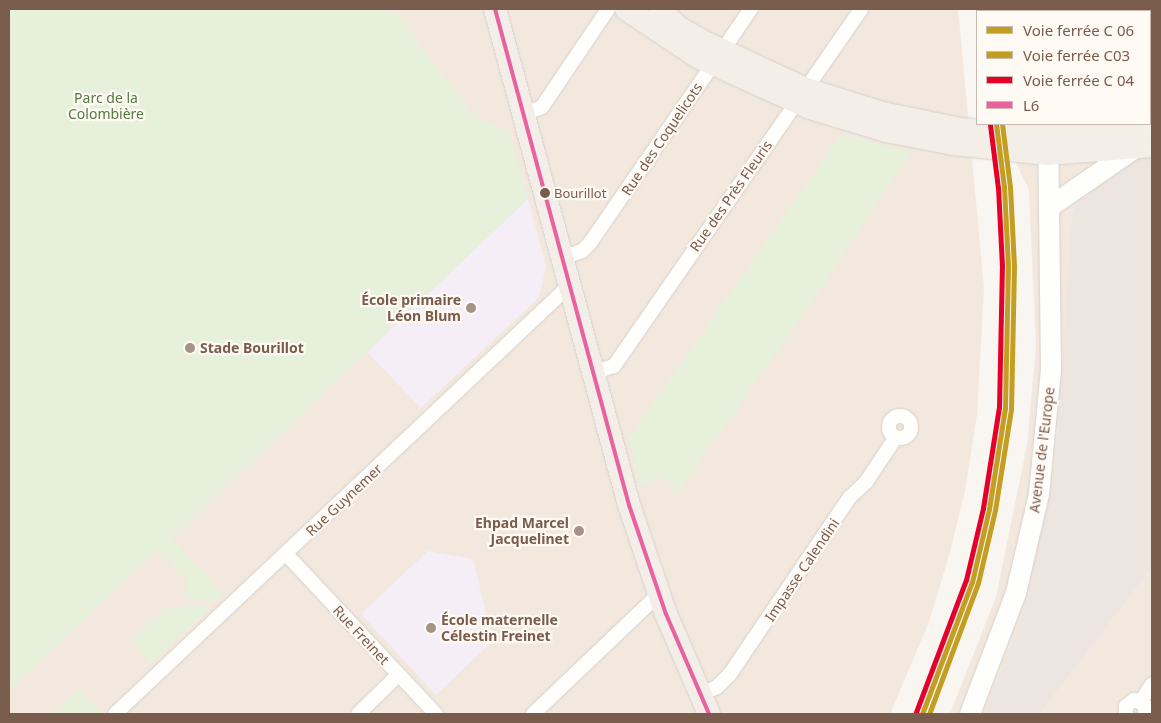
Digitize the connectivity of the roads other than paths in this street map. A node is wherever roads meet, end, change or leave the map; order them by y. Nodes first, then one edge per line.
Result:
1 (495, 9) edge
2 (608, 9) edge
3 (626, 9) edge
4 (660, 9) edge
5 (751, 9) edge
6 (858, 10) edge
7 (718, 57) junction
8 (801, 95) junction
9 (524, 114) junction
10 (1152, 130) edge
11 (1111, 136) edge
12 (1048, 145) junction
13 (1144, 147) edge
14 (1051, 206) junction
15 (564, 257) junction
16 (571, 284) junction
17 (594, 372) junction
18 (896, 437) dead end
19 (287, 555) junction
20 (658, 594) junction
21 (398, 675) junction
22 (1152, 684) edge
23 (705, 704) edge
24 (1143, 708) edge
25 (115, 714) edge
26 (358, 714) edge
27 (436, 714) edge
28 (533, 714) edge
29 (970, 714) edge
30 (1126, 714) edge

1 - 9 main road
2 - 9 street
3 - 7 main road
4 - 7 main road
5 - 7 street, Rue des Coquelicots
6 - 8 street, Rue des Près Fleuris
7 - 8 main road
7 - 15 street, Rue des Coquelicots
8 - 12 main road
8 - 17 street, Rue des Près Fleuris
9 - 15 main road
10 - 11 main road
11 - 12 main road
11 - 13 main road
12 - 14 main road, Avenue de l'Europe
13 - 14 main road
14 - 29 main road, Avenue de l'Europe
15 - 16 main road
16 - 17 main road
16 - 19 street, Rue Guynemer
17 - 20 main road
18 - 23 street, Impasse Calendini
19 - 21 street, Rue Freinet
19 - 25 street, Rue Guynemer
20 - 23 main road
20 - 28 street
21 - 26 street
21 - 27 street, Rue Freinet
22 - 24 street
24 - 30 street

